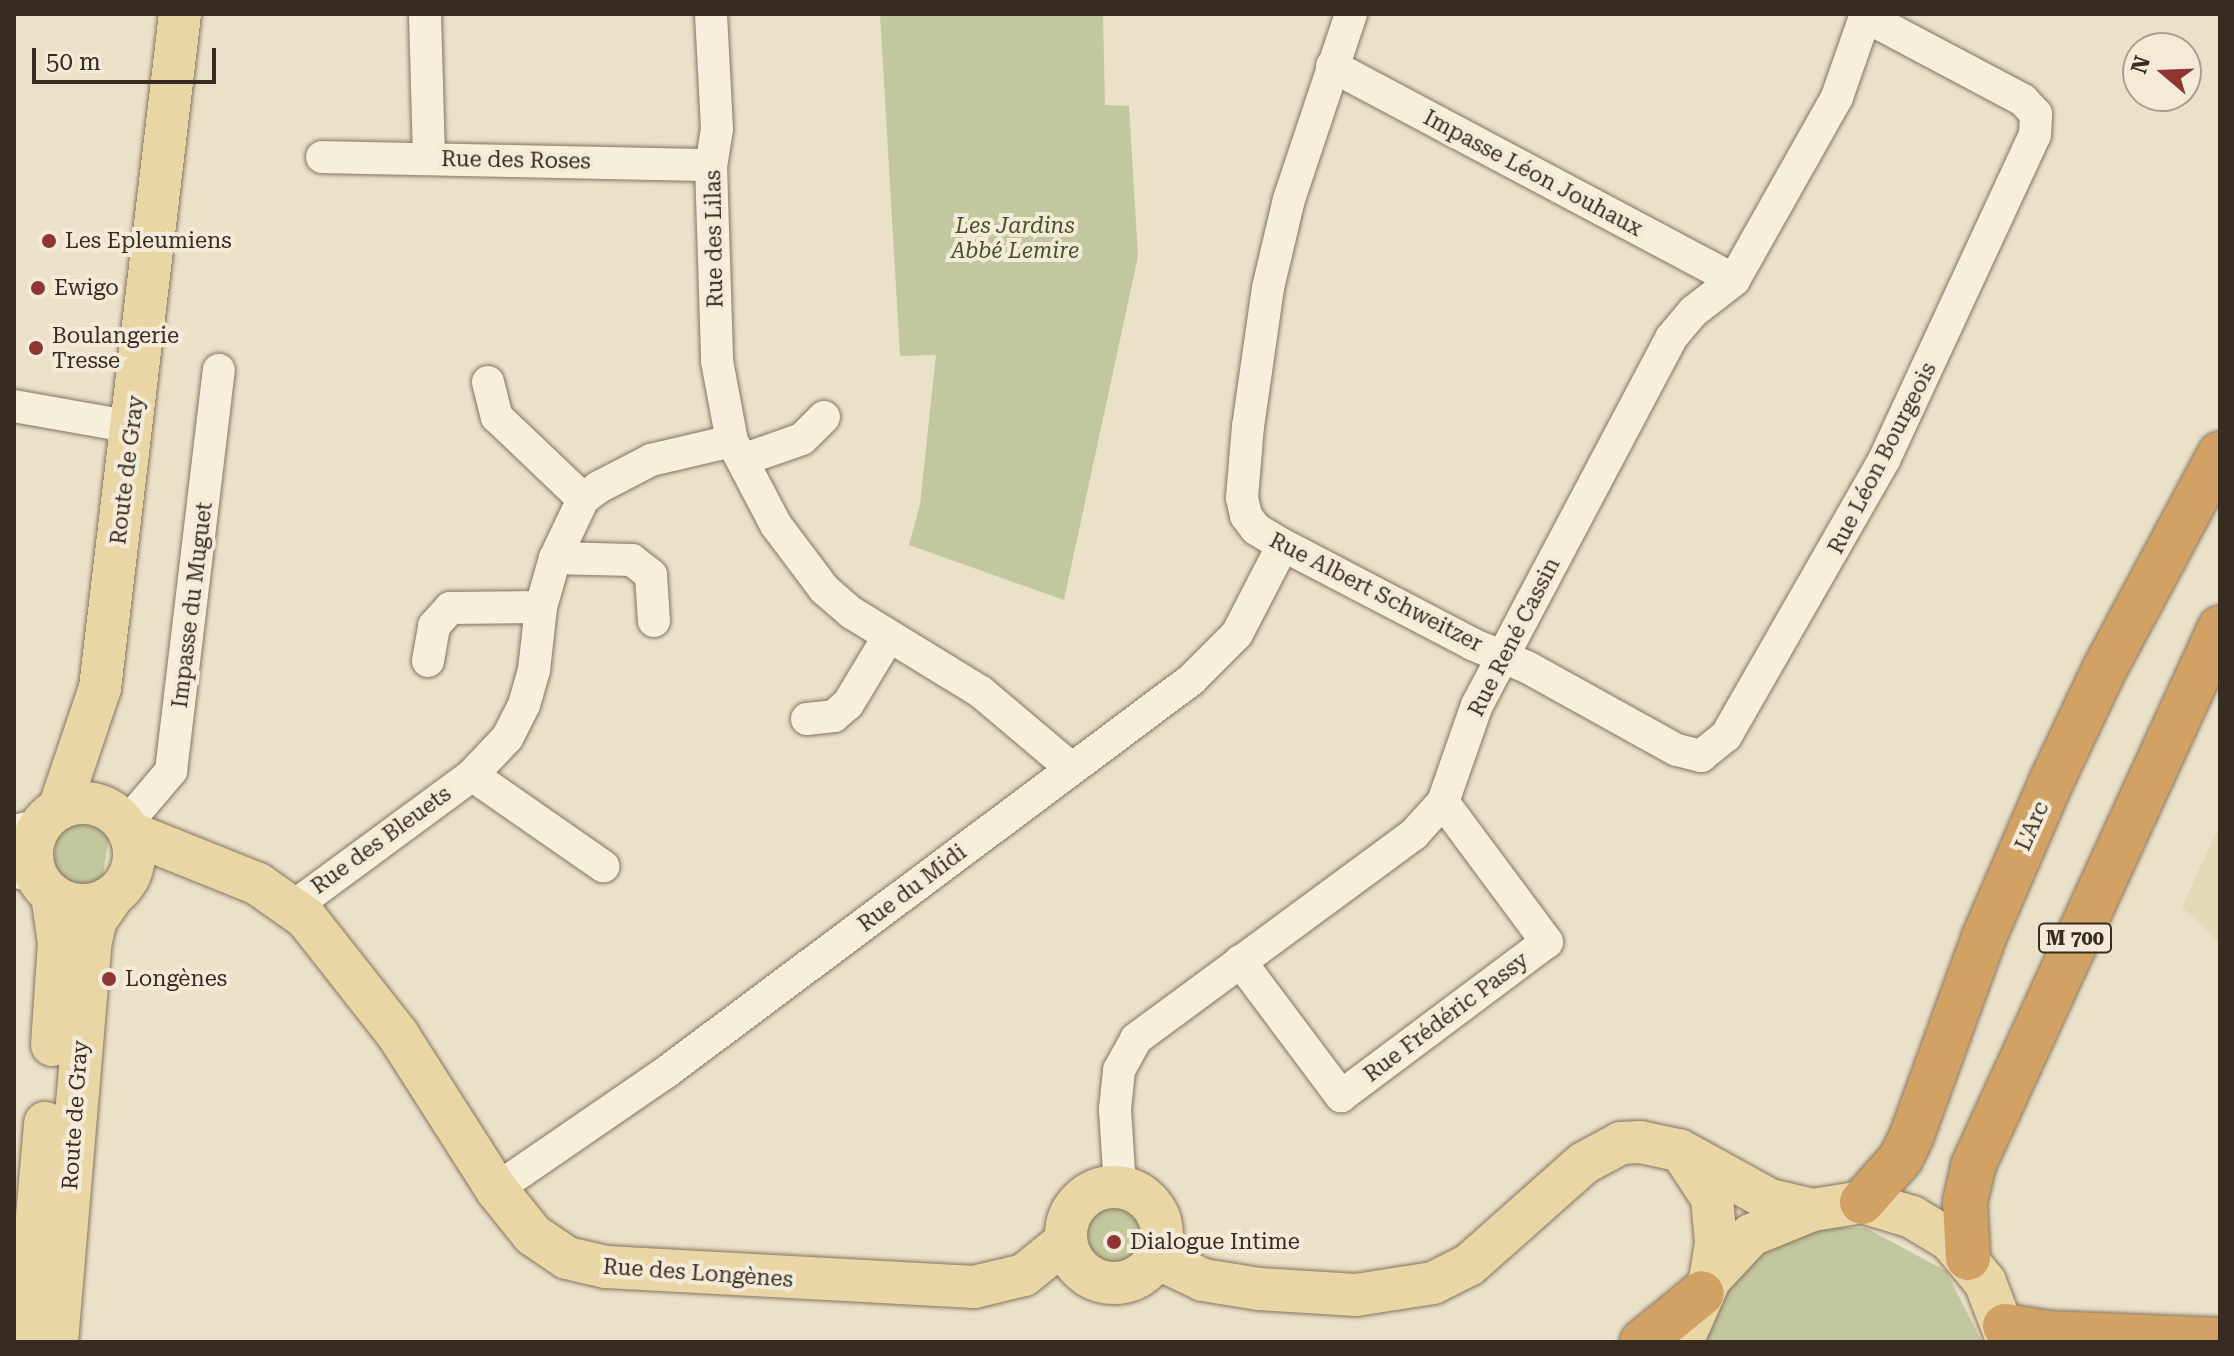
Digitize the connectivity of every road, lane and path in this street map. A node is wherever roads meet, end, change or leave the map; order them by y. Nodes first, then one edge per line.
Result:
1 (180, 14) edge
2 (425, 14) edge
3 (711, 14) edge
4 (1351, 14) edge
5 (1866, 16) edge
6 (1332, 66) junction
7 (322, 157) dead end
8 (429, 157) junction
9 (711, 165) junction
10 (1734, 280) junction
11 (219, 370) dead end
12 (488, 382) dead end
13 (14, 406) edge
14 (824, 417) dead end
15 (132, 427) junction
16 (738, 450) junction
17 (2220, 454) edge
18 (583, 499) junction
19 (1283, 545) junction
20 (555, 558) junction
21 (541, 607) junction
22 (654, 621) dead end
23 (2220, 628) edge
24 (889, 636) junction
25 (1501, 656) junction
26 (428, 661) dead end
27 (100, 688) junction
28 (807, 719) dead end
29 (1071, 768) junction
30 (472, 775) junction
31 (1443, 802) junction
32 (38, 822) edge
33 (124, 823) junction
34 (603, 866) dead end
35 (35, 881) edge
36 (258, 884) junction
37 (119, 890) junction
38 (293, 907) junction
39 (1240, 961) junction
40 (1679, 1150) junction
41 (1120, 1187) junction
42 (496, 1189) junction
43 (1862, 1202) junction
44 (1813, 1210) junction
45 (1066, 1241) junction
46 (1157, 1258) junction
47 (1968, 1258) junction
48 (1706, 1286) junction
49 (45, 1290) junction
50 (2006, 1334) edge
51 (2220, 1340) edge
52 (26, 1342) edge
53 (57, 1342) edge
54 (1642, 1342) edge
55 (1682, 1342) edge

1 - 15 main road, Route de Gray
2 - 8 street
3 - 9 street, Rue des Lilas
4 - 6 street, Rue Albert Schweitzer
5 - 10 street, Rue René Cassin
5 - 25 street, Rue Léon Bourgeois
6 - 10 street, Impasse Léon Jouhaux
6 - 19 street, Rue Albert Schweitzer
7 - 8 street, Rue des Roses
8 - 9 street, Rue des Roses
9 - 16 street, Rue des Lilas
10 - 25 street, Rue René Cassin
11 - 33 street, Impasse du Muguet
12 - 18 street
13 - 15 street
14 - 16 street
15 - 27 main road, Route de Gray
16 - 18 street
16 - 24 street, Rue des Lilas
17 - 43 highway, L'Arc
18 - 20 street, Rue des Bleuets
19 - 25 street, Rue Albert Schweitzer
19 - 29 street, Rue du Midi
20 - 21 street, Rue des Bleuets
20 - 22 street
21 - 26 street
21 - 30 street, Rue des Bleuets
23 - 47 highway, M 700
24 - 28 street
24 - 29 street, Rue des Lilas
25 - 31 street, Rue René Cassin
27 - 32 main road, Route de Gray
27 - 33 main road, Route de Gray
29 - 42 street, Rue du Midi
30 - 34 street, Rue des Bleuets
30 - 38 street, Rue des Bleuets
31 - 39 street, Rue René Cassin
31 - 39 street, Rue Frédéric Passy
32 - 33 main road
32 - 35 main road
33 - 36 main road, Rue des Longènes
33 - 37 main road
35 - 37 main road
35 - 49 main road, Route de Gray
36 - 37 main road, Rue des Longènes
36 - 38 main road, Rue des Longènes
37 - 49 main road, Route de Gray
38 - 42 main road, Rue des Longènes
39 - 41 street, Rue René Cassin
40 - 44 main road
40 - 46 main road
40 - 48 main road
41 - 45 main road
41 - 46 main road
42 - 45 main road, Rue des Longènes
43 - 44 main road
43 - 47 main road
44 - 48 main road
45 - 46 main road
47 - 50 main road
48 - 54 highway
48 - 55 main road
49 - 52 main road
49 - 53 main road
50 - 51 highway

